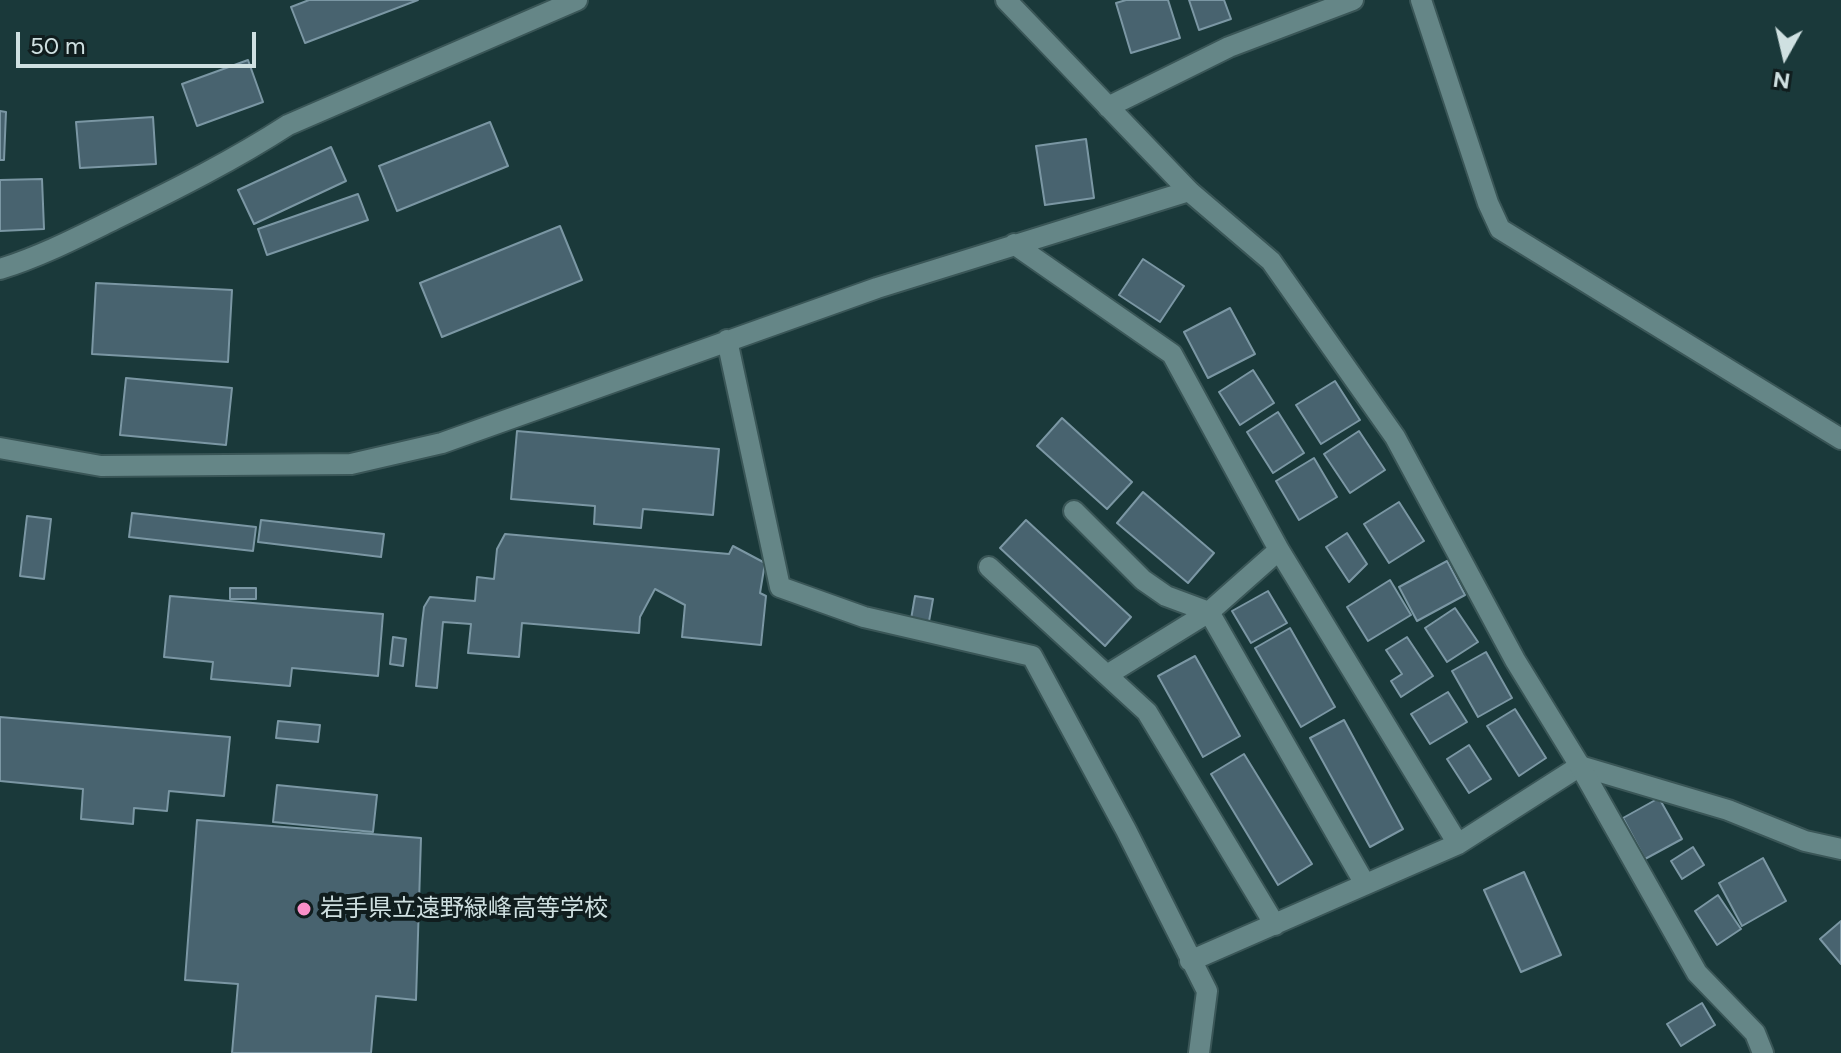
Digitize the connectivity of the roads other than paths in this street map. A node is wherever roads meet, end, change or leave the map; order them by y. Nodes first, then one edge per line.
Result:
1 (577, 0) edge
2 (1006, 0) edge
3 (1353, 0) edge
4 (1421, 0) edge
5 (1108, 107) junction
6 (1189, 191) junction
7 (1014, 244) junction
8 (0, 269) edge
9 (727, 340) junction
10 (1841, 439) edge
11 (0, 448) edge
12 (1074, 511) dead end
13 (1279, 550) junction
14 (989, 567) dead end
15 (1209, 612) junction
16 (1107, 675) junction
17 (1580, 766) junction
18 (1458, 844) junction
19 (1841, 849) edge
20 (1365, 884) junction
21 (1275, 925) junction
22 (1190, 961) junction
23 (1199, 1053) edge
24 (1763, 1053) edge

1 - 8 street
2 - 5 street
3 - 5 street
4 - 10 street
5 - 6 street
6 - 7 street
6 - 17 street
7 - 9 street
7 - 13 street
9 - 11 street
9 - 22 street
12 - 15 street
13 - 15 street
13 - 18 street
14 - 16 street
15 - 16 street
15 - 20 street
16 - 21 street
17 - 18 street
17 - 19 street
17 - 24 street
18 - 20 street
20 - 21 street
21 - 22 street
22 - 23 street

